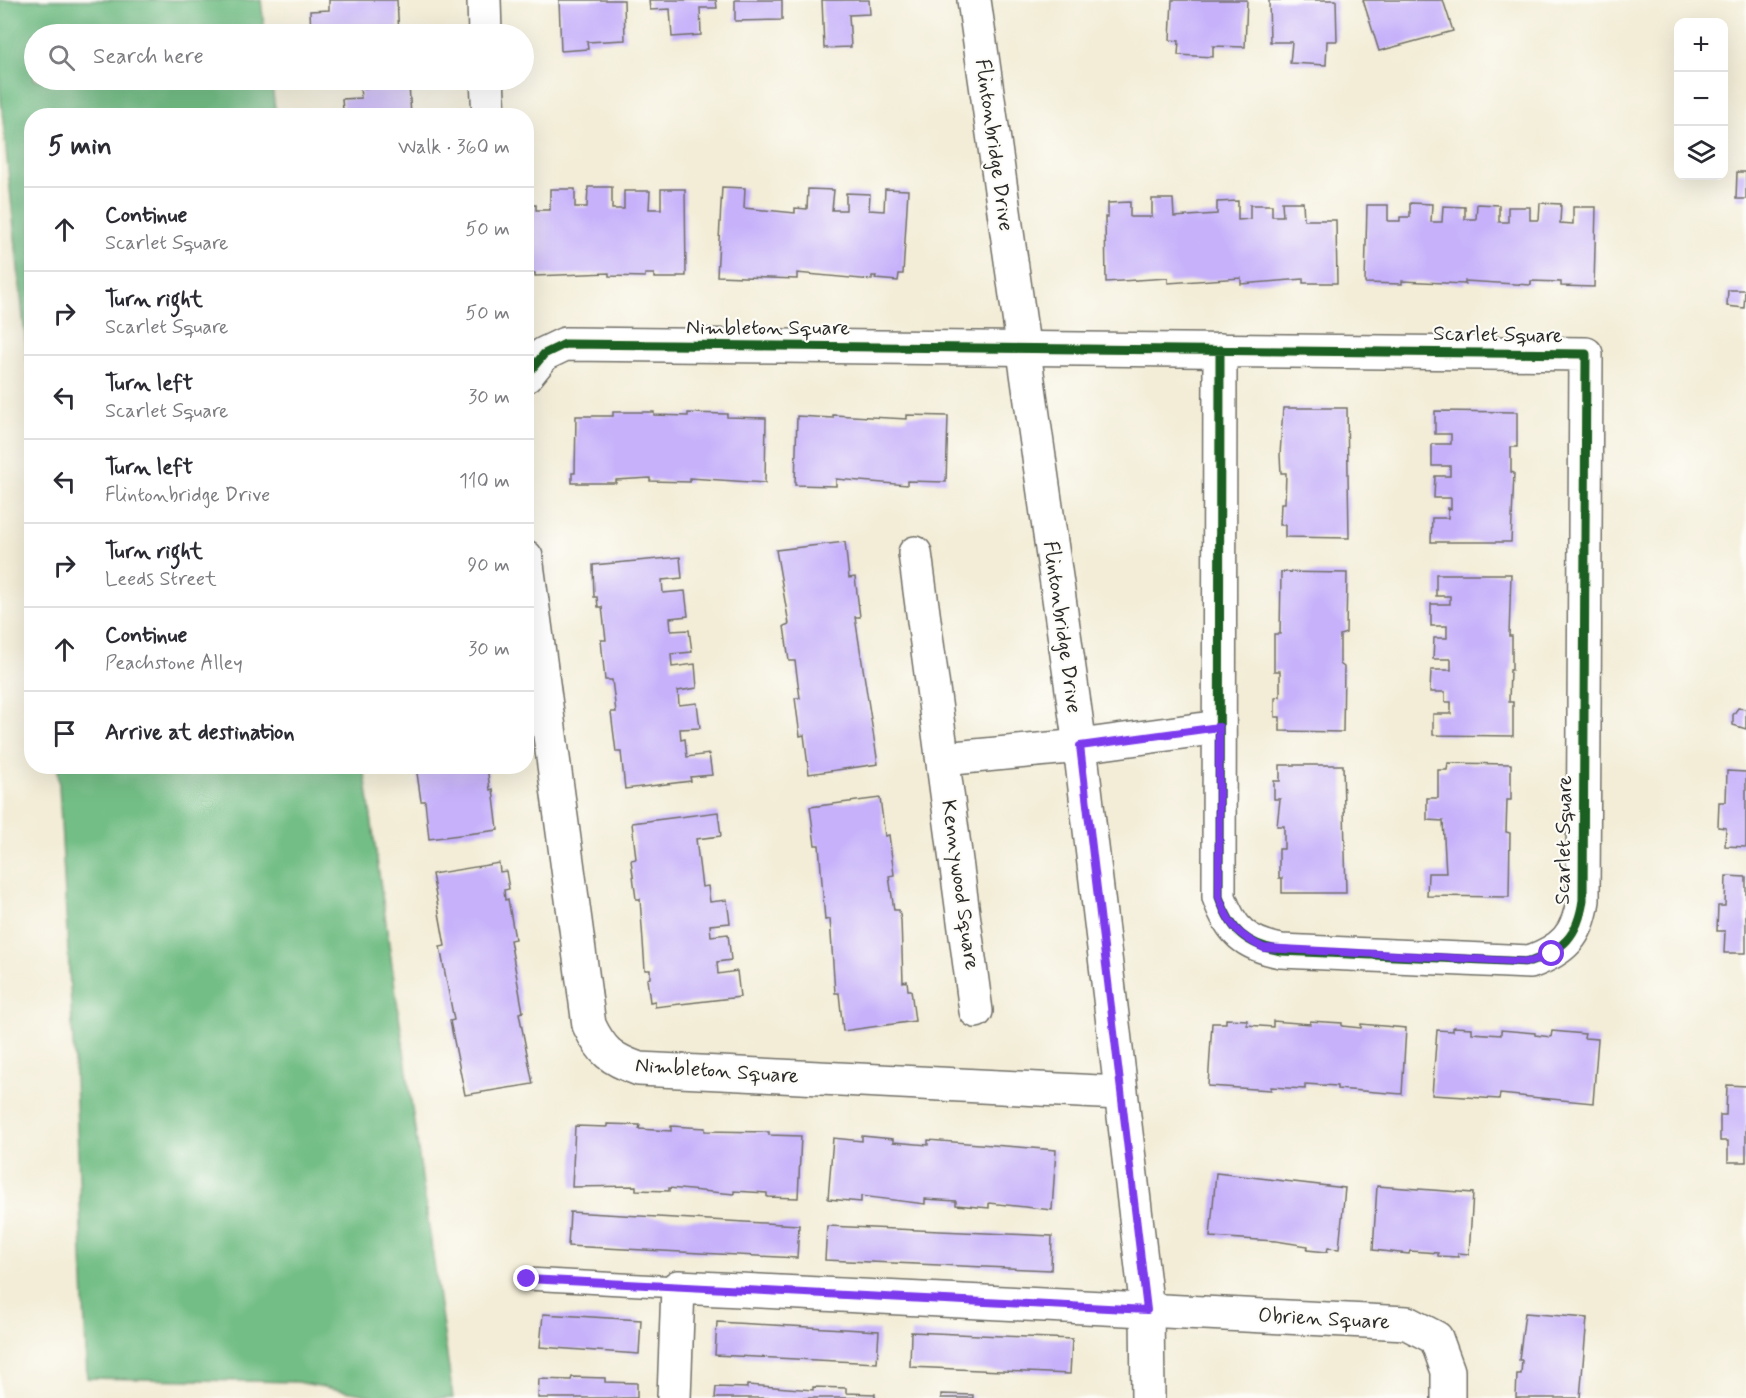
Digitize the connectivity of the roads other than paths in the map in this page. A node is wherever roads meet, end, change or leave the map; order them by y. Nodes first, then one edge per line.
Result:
1 (484, 0) edge
2 (974, 0) edge
3 (485, 24) edge
4 (488, 90) edge
5 (489, 108) edge
6 (1023, 348) junction
7 (1220, 350) junction
8 (534, 366) edge
9 (915, 553) dead end
10 (534, 616) edge
11 (1219, 727) junction
12 (1080, 746) junction
13 (943, 759) junction
14 (976, 1011) dead end
15 (1120, 1093) junction
16 (527, 1279) dead end
17 (678, 1287) junction
18 (1147, 1310) junction
19 (674, 1398) edge
20 (1148, 1398) edge
21 (1448, 1398) edge

1 - 3 street
2 - 6 street, Flintonbridge Drive
4 - 5 street
6 - 7 street, Scarlet Square
6 - 8 street, Nimbleton Square
6 - 12 street, Flintonbridge Drive
7 - 11 street, Scarlet Square
7 - 11 street, Scarlet Square
9 - 13 street, Kennywood Square
10 - 15 street, Nimbleton Square
11 - 12 street
12 - 13 street
12 - 15 street, Flintonbridge Drive
13 - 14 street, Kennywood Square
15 - 18 street, Flintonbridge Drive
16 - 17 lane
17 - 18 street, Obrien Square
17 - 19 street
18 - 20 street, Flintonbridge Drive
18 - 21 street, Obrien Square

